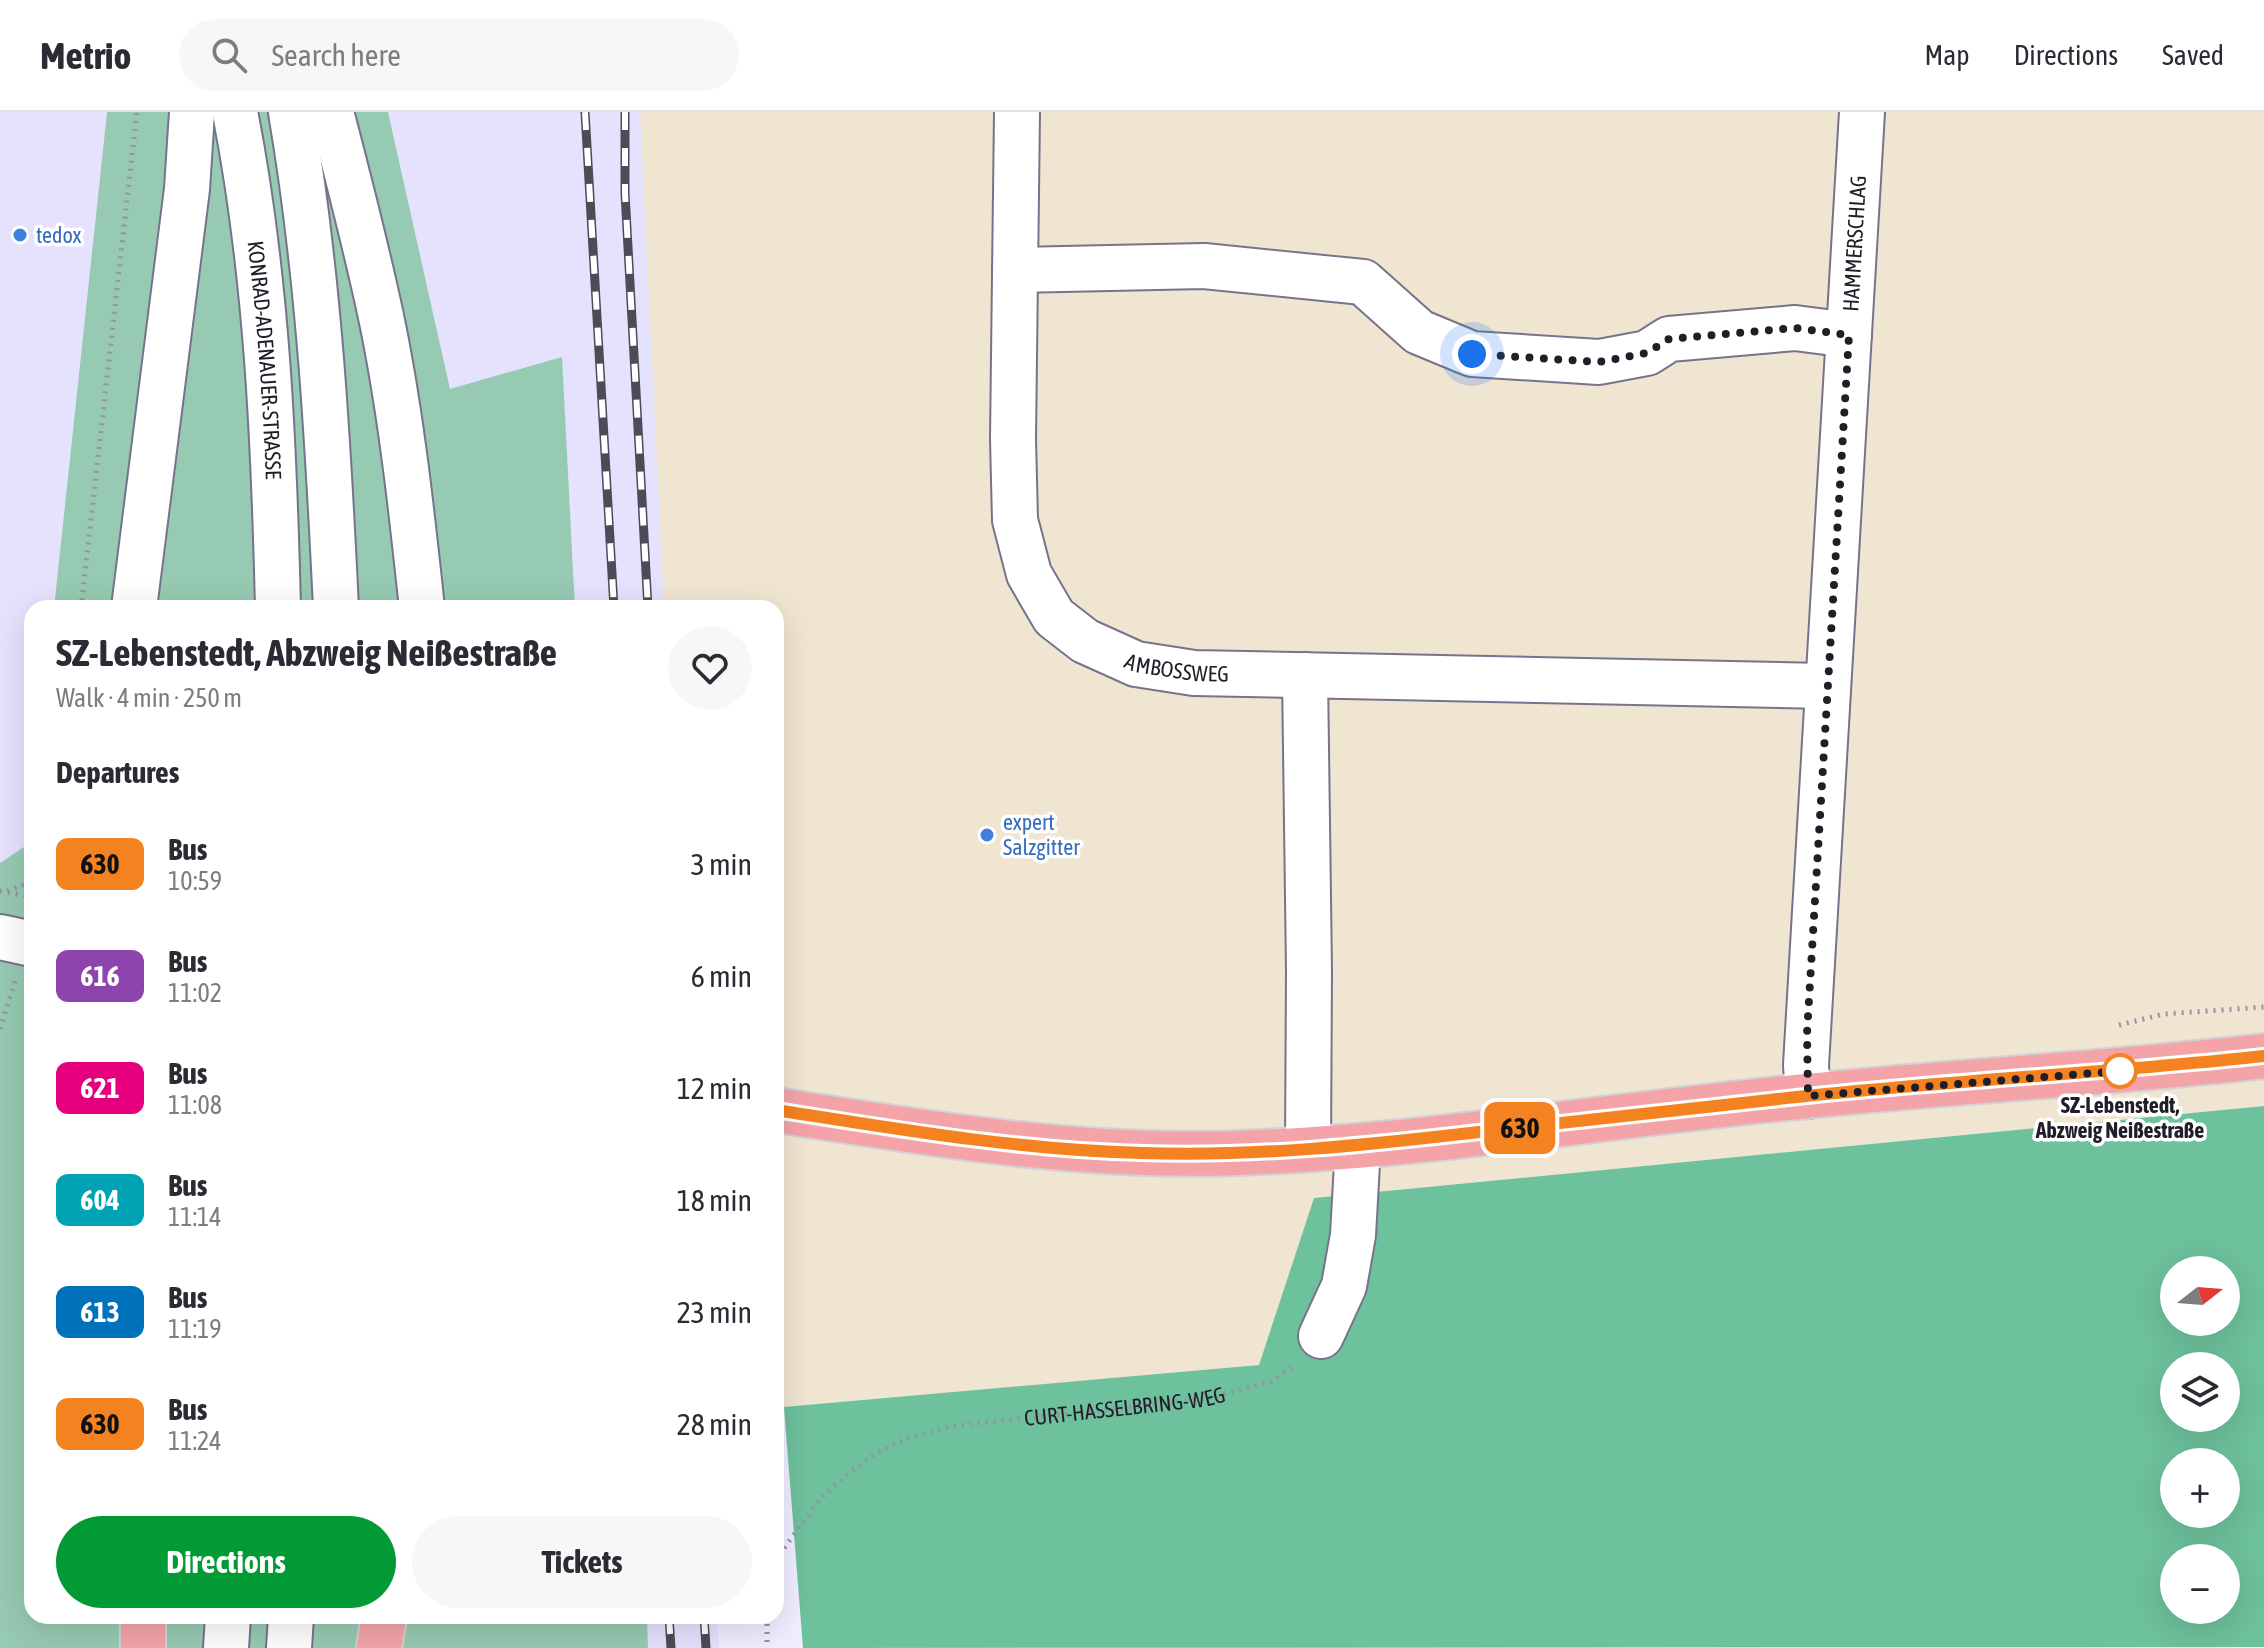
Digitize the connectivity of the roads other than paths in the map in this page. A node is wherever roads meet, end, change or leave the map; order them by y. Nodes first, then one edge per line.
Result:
1 (192, 112) edge
2 (235, 112) edge
3 (291, 112) edge
4 (331, 112) edge
5 (1017, 112) edge
6 (1862, 112) edge
7 (1015, 270) junction
8 (1849, 335) junction
9 (135, 600) edge
10 (278, 600) edge
11 (336, 600) edge
12 (421, 600) edge
13 (1305, 675) junction
14 (1826, 686) junction
15 (0, 937) edge
16 (24, 962) edge
17 (2264, 1056) edge
18 (1808, 1096) junction
19 (784, 1111) edge
20 (1358, 1146) junction
21 (1308, 1149) junction
22 (1321, 1336) road end
23 (143, 1624) edge
24 (228, 1624) edge
25 (290, 1624) edge
26 (383, 1624) edge
27 (143, 1648) edge
28 (226, 1648) edge
29 (289, 1648) edge
30 (379, 1648) edge

1 - 9 street
2 - 10 street, KONRAD-ADENAUER-STRASSE
3 - 11 street
4 - 12 street
5 - 7 street, AMBOSSWEG
6 - 8 street, HAMMERSCHLAG
7 - 8 street
7 - 13 street, AMBOSSWEG
8 - 14 street, HAMMERSCHLAG
13 - 14 street, AMBOSSWEG
13 - 21 street
14 - 18 street, HAMMERSCHLAG
15 - 16 street
17 - 18 main road
18 - 20 main road
19 - 21 main road
20 - 21 main road
20 - 22 street
23 - 27 main road
24 - 28 street
25 - 29 street
26 - 30 main road

